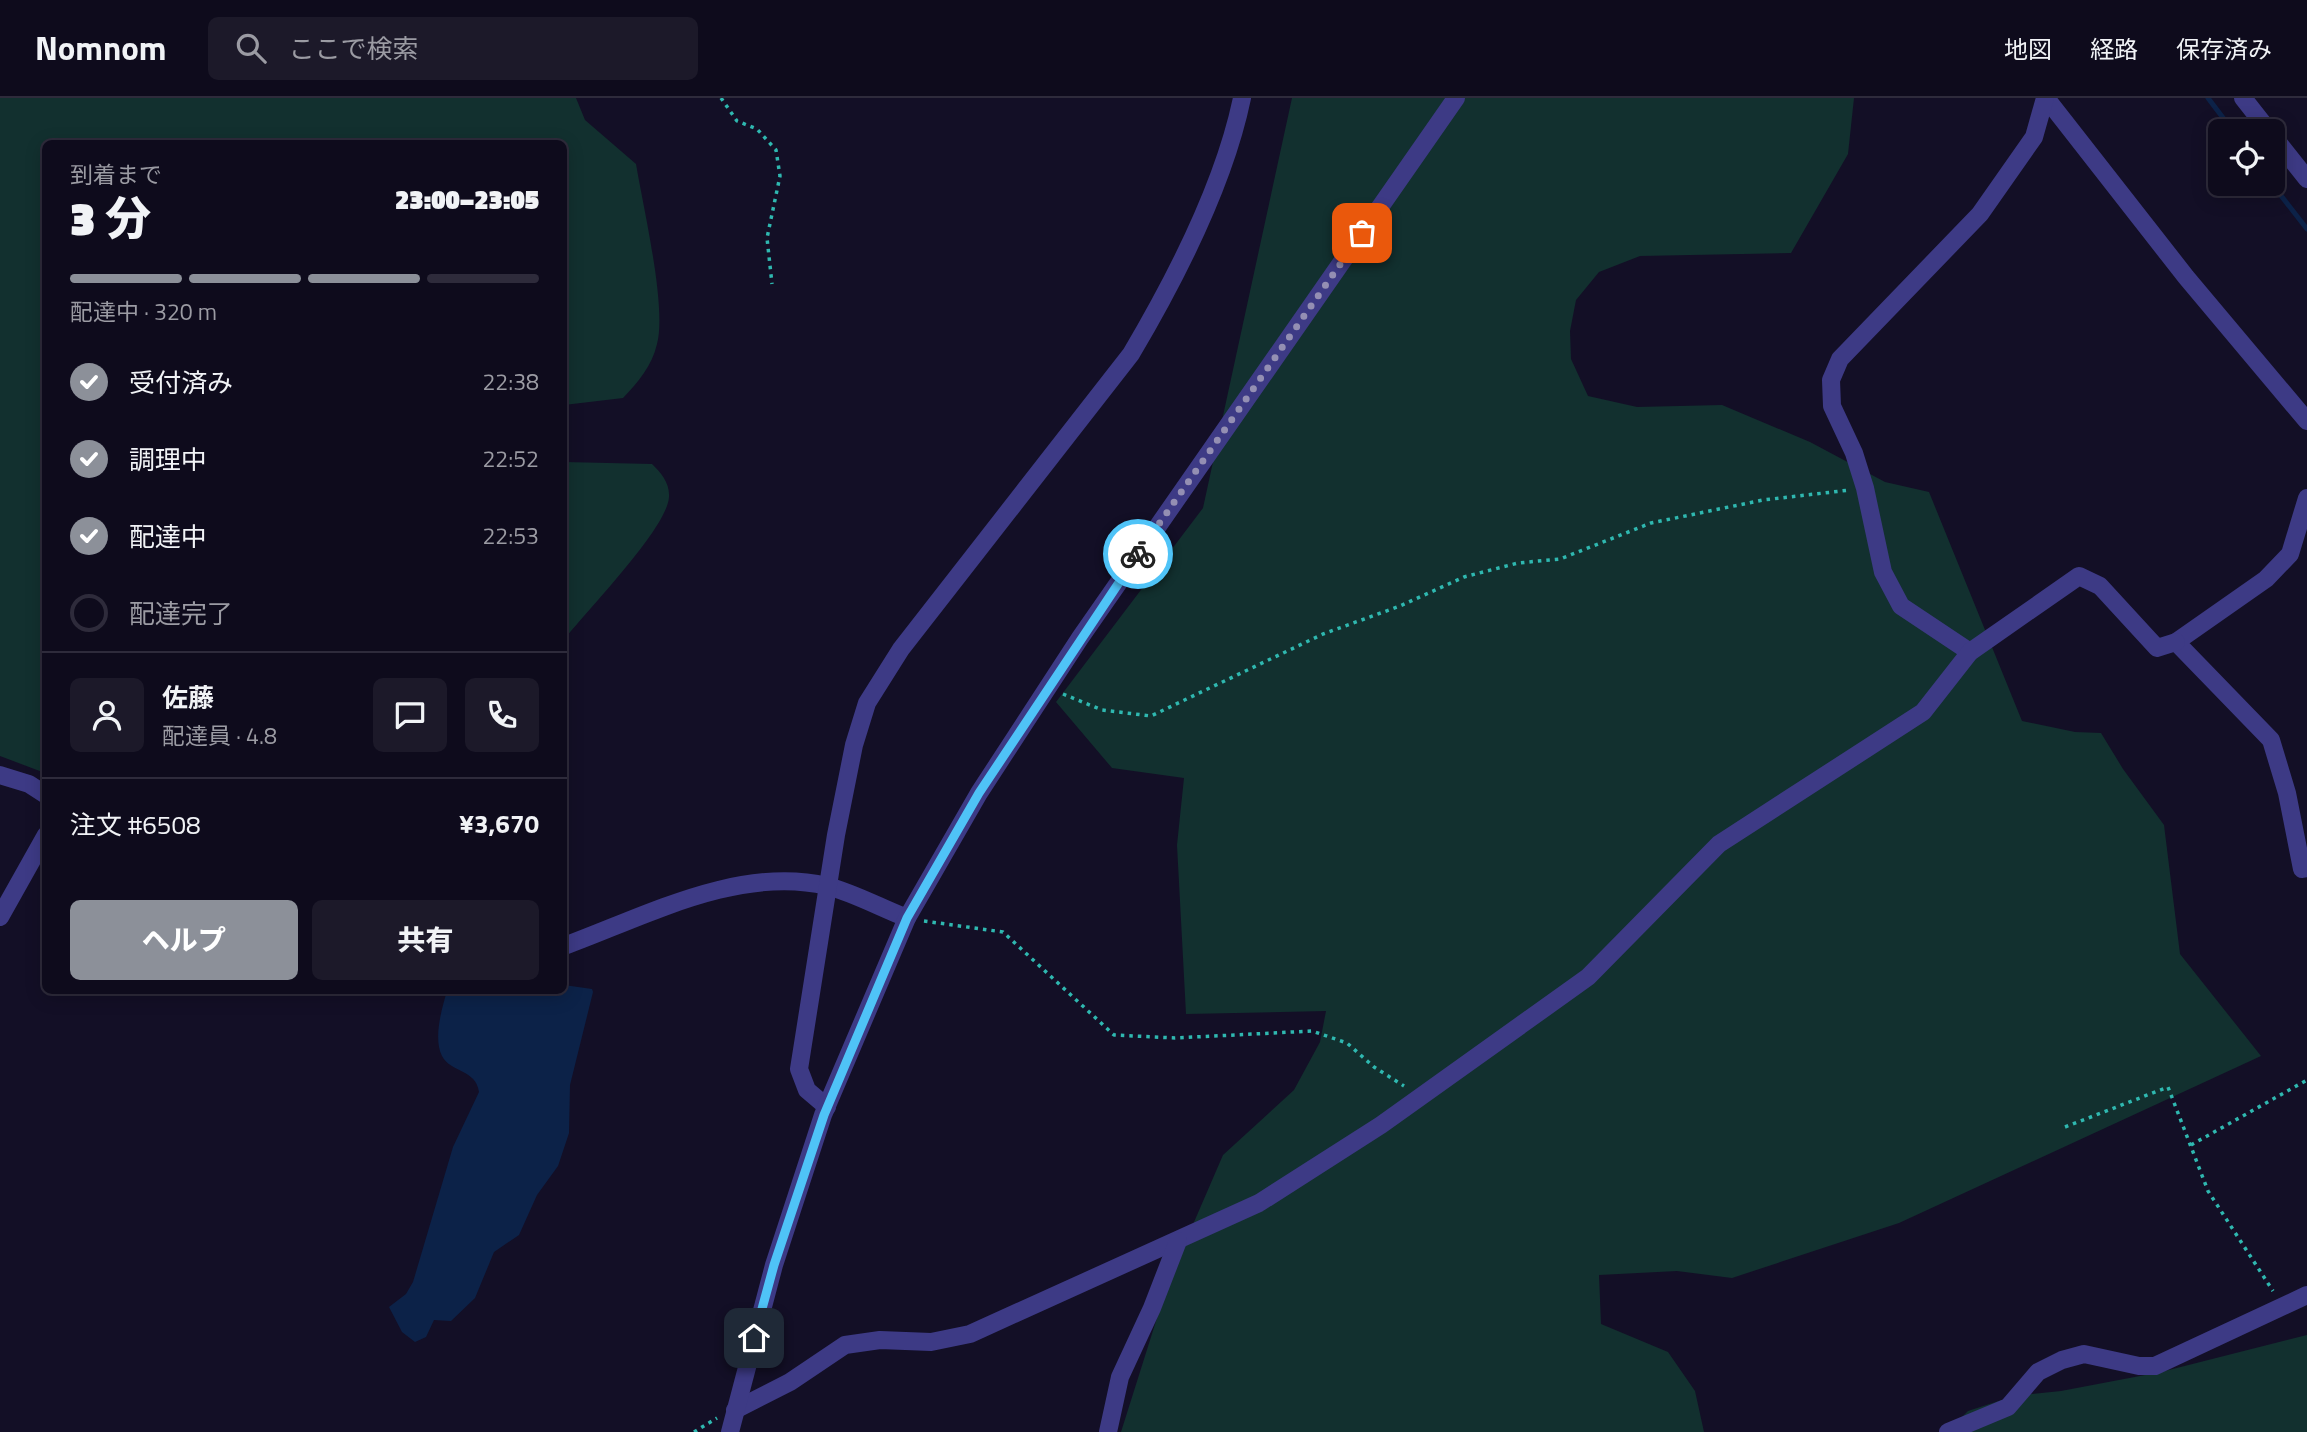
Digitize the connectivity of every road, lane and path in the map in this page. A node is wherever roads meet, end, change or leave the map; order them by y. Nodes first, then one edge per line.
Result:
1 (721, 98) edge
2 (1242, 98) edge
3 (1456, 98) edge
4 (2045, 98) edge
5 (2243, 98) edge
6 (2260, 119) edge
7 (2285, 151) edge
8 (2307, 179) edge
9 (772, 284) dead end
10 (2307, 421) edge
11 (1866, 488) junction
12 (2307, 498) edge
13 (2176, 642) junction
14 (1970, 652) junction
15 (1048, 687) junction
16 (0, 775) edge
17 (42, 792) edge
18 (42, 842) edge
19 (2307, 868) edge
20 (828, 886) junction
21 (0, 917) edge
22 (907, 918) junction
23 (567, 945) edge
24 (2307, 1080) edge
25 (1421, 1096) junction
26 (827, 1107) junction
27 (2065, 1127) dead end
28 (2191, 1145) junction
29 (1178, 1241) junction
30 (2307, 1295) edge
31 (2282, 1304) junction
32 (735, 1410) junction
33 (730, 1432) edge
34 (1108, 1432) edge
35 (1948, 1432) edge

1 - 9 path
2 - 20 street
3 - 15 street
4 - 10 street
4 - 11 street
5 - 6 street
7 - 8 street
11 - 14 street
11 - 15 path
12 - 13 street
13 - 14 street
13 - 19 street
14 - 25 street
15 - 22 street
16 - 17 street
18 - 21 street
20 - 22 street
20 - 23 street
20 - 26 street
22 - 25 path
22 - 26 street
24 - 28 path
25 - 29 street
26 - 32 street
27 - 28 path
28 - 31 path
29 - 32 street
29 - 34 street
30 - 31 street
31 - 35 street
32 - 33 street

